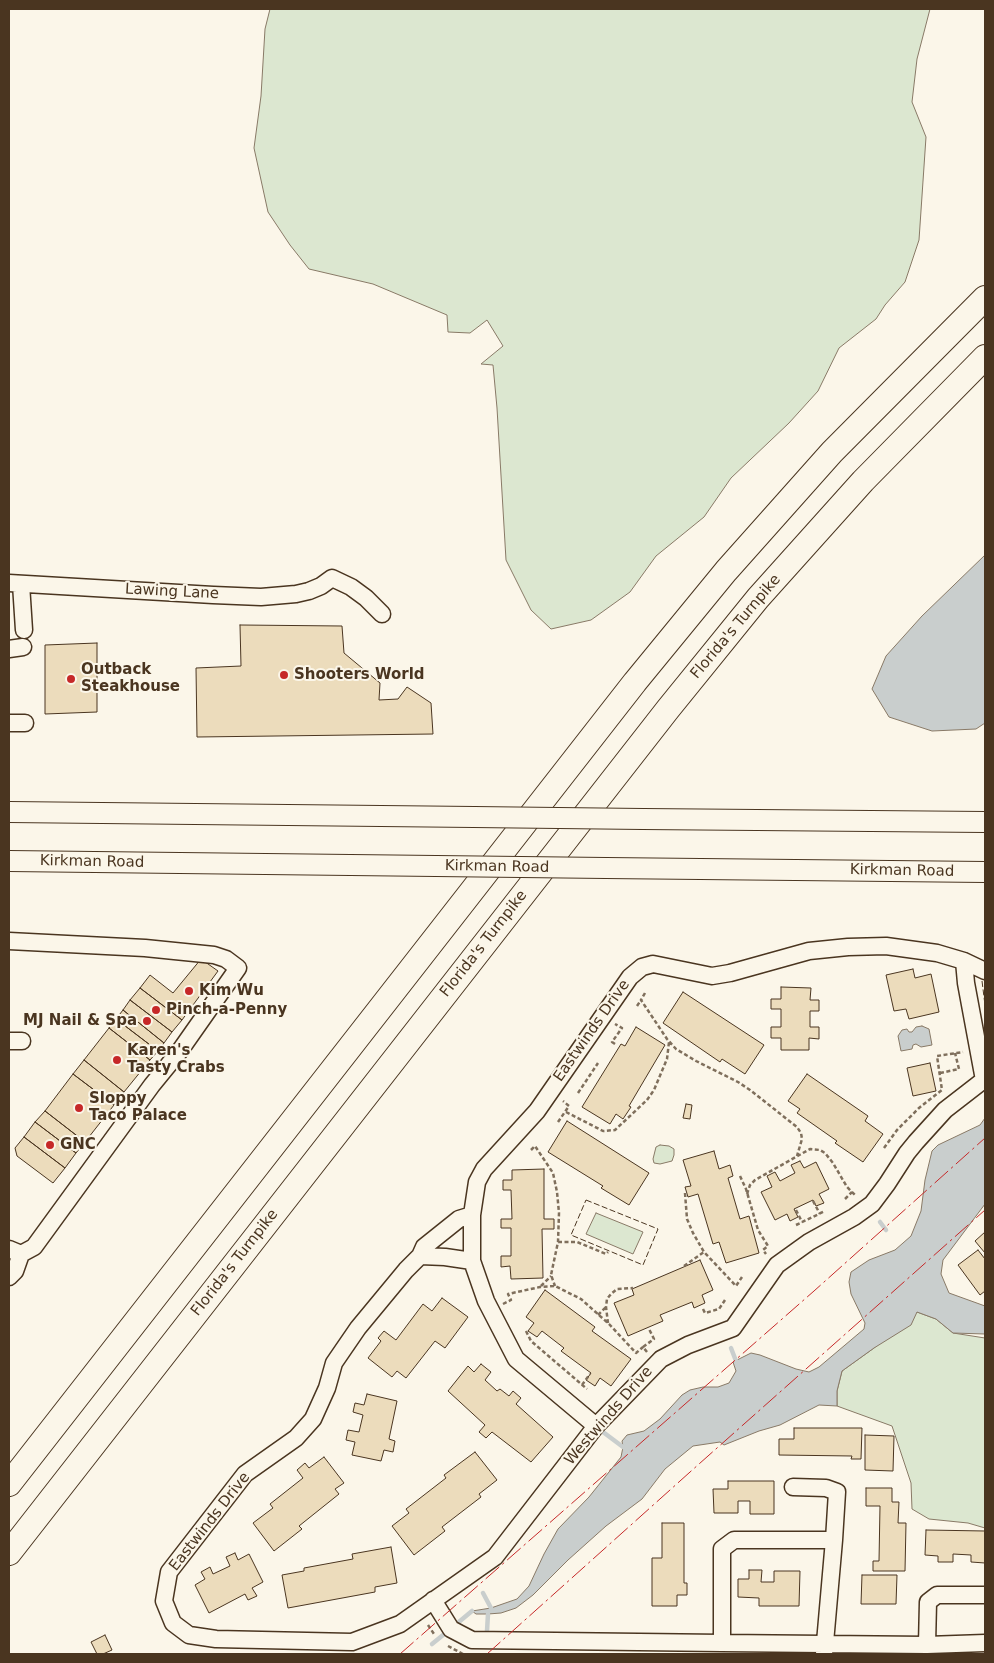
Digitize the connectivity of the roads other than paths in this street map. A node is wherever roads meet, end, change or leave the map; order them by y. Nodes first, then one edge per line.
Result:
1 (985, 298) edge
2 (985, 357) edge
3 (15, 584) edge
4 (382, 614) dead end
5 (24, 630) dead end
6 (9, 812) edge
7 (985, 822) edge
8 (9, 861) edge
9 (985, 872) edge
10 (9, 941) edge
11 (964, 961) junction
12 (985, 971) edge
13 (985, 1080) edge
14 (472, 1215) junction
15 (15, 1251) edge
16 (420, 1256) junction
17 (472, 1261) junction
18 (9, 1277) edge
19 (596, 1426) junction
20 (9, 1484) edge
21 (793, 1487) dead end
22 (834, 1540) junction
23 (9, 1553) edge
24 (985, 1595) edge
25 (433, 1600) junction
26 (216, 1639) joint
27 (985, 1643) edge
28 (722, 1644) junction
29 (927, 1644) junction
30 (522, 1647) edge
31 (825, 1649) edge

1 - 20 highway
2 - 23 highway, Florida's Turnpike
3 - 4 street, Lawing Lane
3 - 5 street
6 - 7 main road, bridge
8 - 9 main road, Kirkman Road, bridge
10 - 15 street
11 - 12 street, Eastwinds Drive
11 - 13 street, Westwinds Drive
11 - 14 street, Eastwinds Drive
13 - 19 street, Westwinds Drive
14 - 16 street, Eastwinds Drive
14 - 17 street, Eastwinds Drive
15 - 18 street
16 - 17 street
16 - 26 street, Eastwinds Drive
17 - 19 street, Eastwinds Drive
19 - 25 street, Westwinds Drive
21 - 22 street
22 - 28 street
22 - 31 street
24 - 29 street
25 - 26 street, Westwinds Drive
25 - 30 street
27 - 29 street
28 - 30 street
28 - 31 street
29 - 31 street

